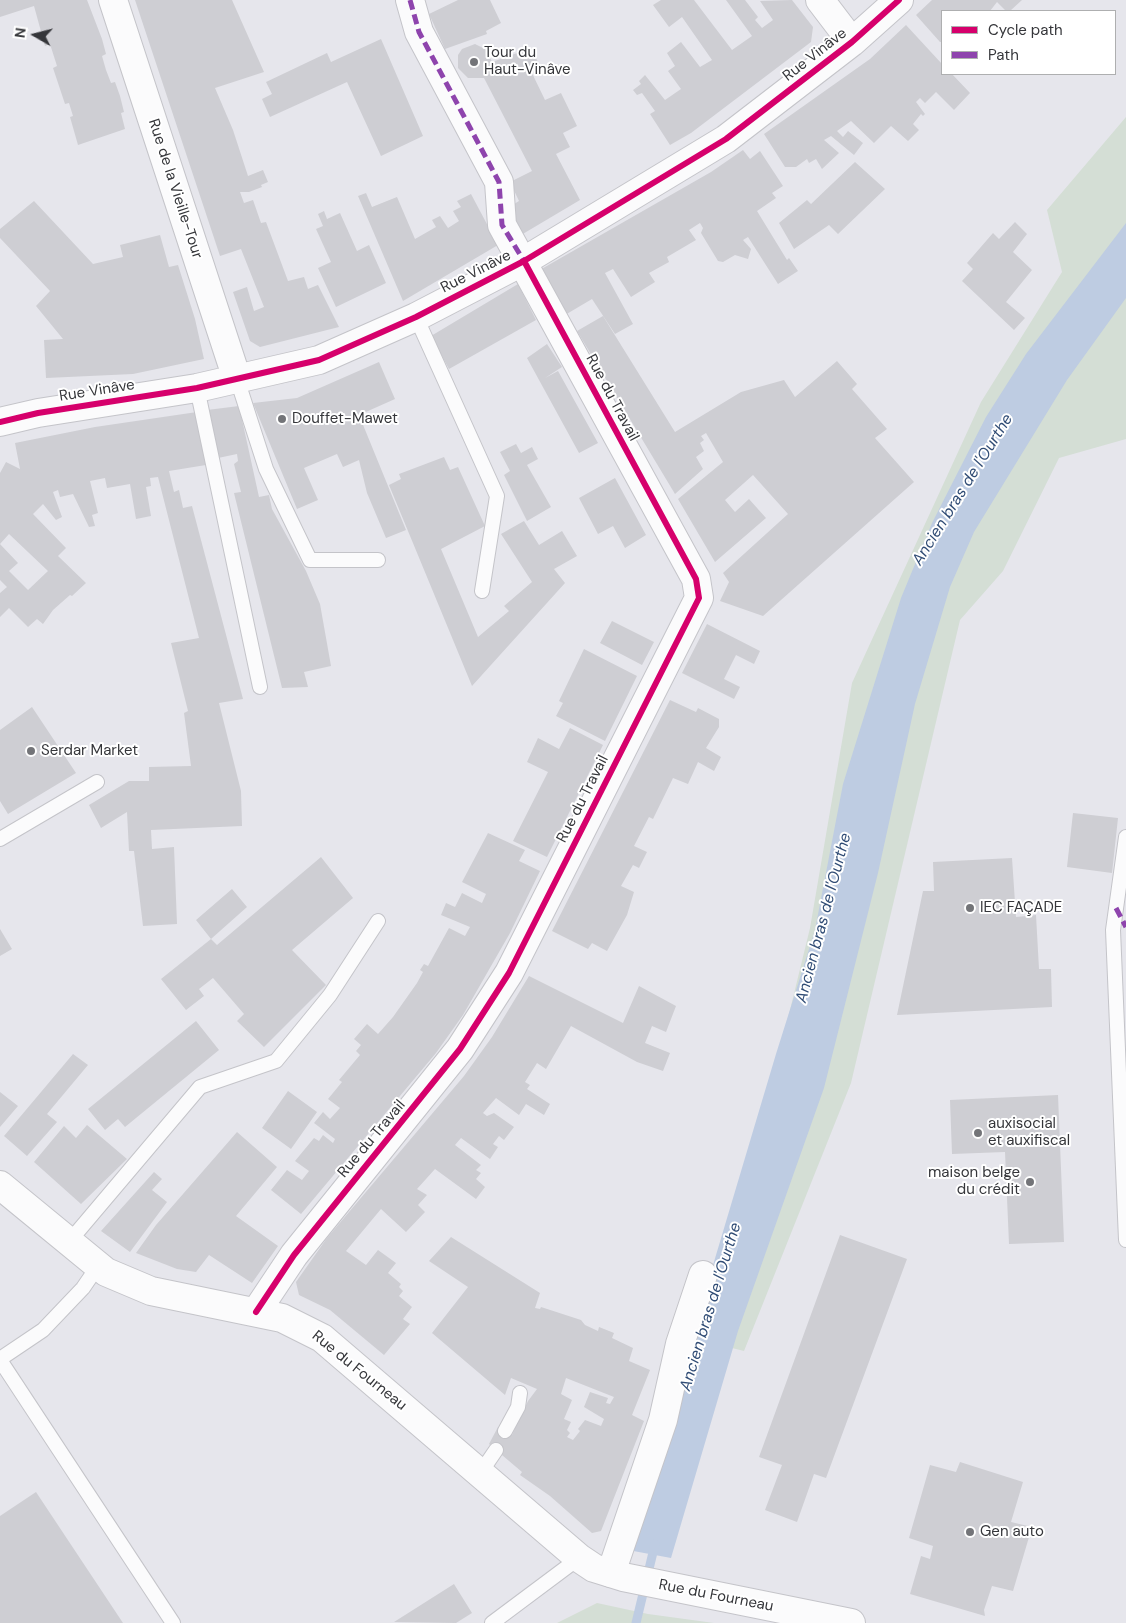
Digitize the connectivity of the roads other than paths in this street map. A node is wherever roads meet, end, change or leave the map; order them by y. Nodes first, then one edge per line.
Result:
1 (113, 0) edge
2 (410, 0) edge
3 (820, 0) edge
4 (899, 0) edge
5 (852, 42) junction
6 (524, 261) junction
7 (416, 317) junction
8 (237, 379) junction
9 (198, 388) junction
10 (0, 422) edge
11 (378, 560) dead end
12 (482, 591) dead end
13 (260, 687) dead end
14 (96, 782) dead end
15 (1126, 836) edge
16 (0, 839) edge
17 (378, 921) dead end
18 (0, 1185) edge
19 (1126, 1240) edge
20 (68, 1243) junction
21 (98, 1266) junction
22 (703, 1275) dead end
23 (256, 1312) junction
24 (0, 1359) edge
25 (520, 1393) dead end
26 (505, 1431) dead end
27 (579, 1558) junction
28 (617, 1575) junction
29 (173, 1623) edge
30 (492, 1623) edge
31 (851, 1623) edge

1 - 8 street, Rue de la Vieille-Tour
2 - 6 street, Rue Vinâve
3 - 5 street
4 - 5 street, Rue Vinâve
5 - 6 street, Rue Vinâve
6 - 7 street, Rue Vinâve
6 - 23 street, Rue du Travail
7 - 8 street, Rue Vinâve
7 - 12 lane
8 - 9 street, Rue Vinâve
8 - 11 lane
9 - 10 street, Rue Vinâve
9 - 13 lane
14 - 16 lane
15 - 19 lane
17 - 20 lane
18 - 20 street, Rue du Fourneau
20 - 21 street, Rue du Fourneau
21 - 23 street, Rue du Fourneau
21 - 24 lane
22 - 28 street
23 - 27 street, Rue du Fourneau
24 - 29 lane
25 - 26 lane
27 - 28 street, Rue du Fourneau
27 - 30 lane
28 - 31 street, Rue du Fourneau

